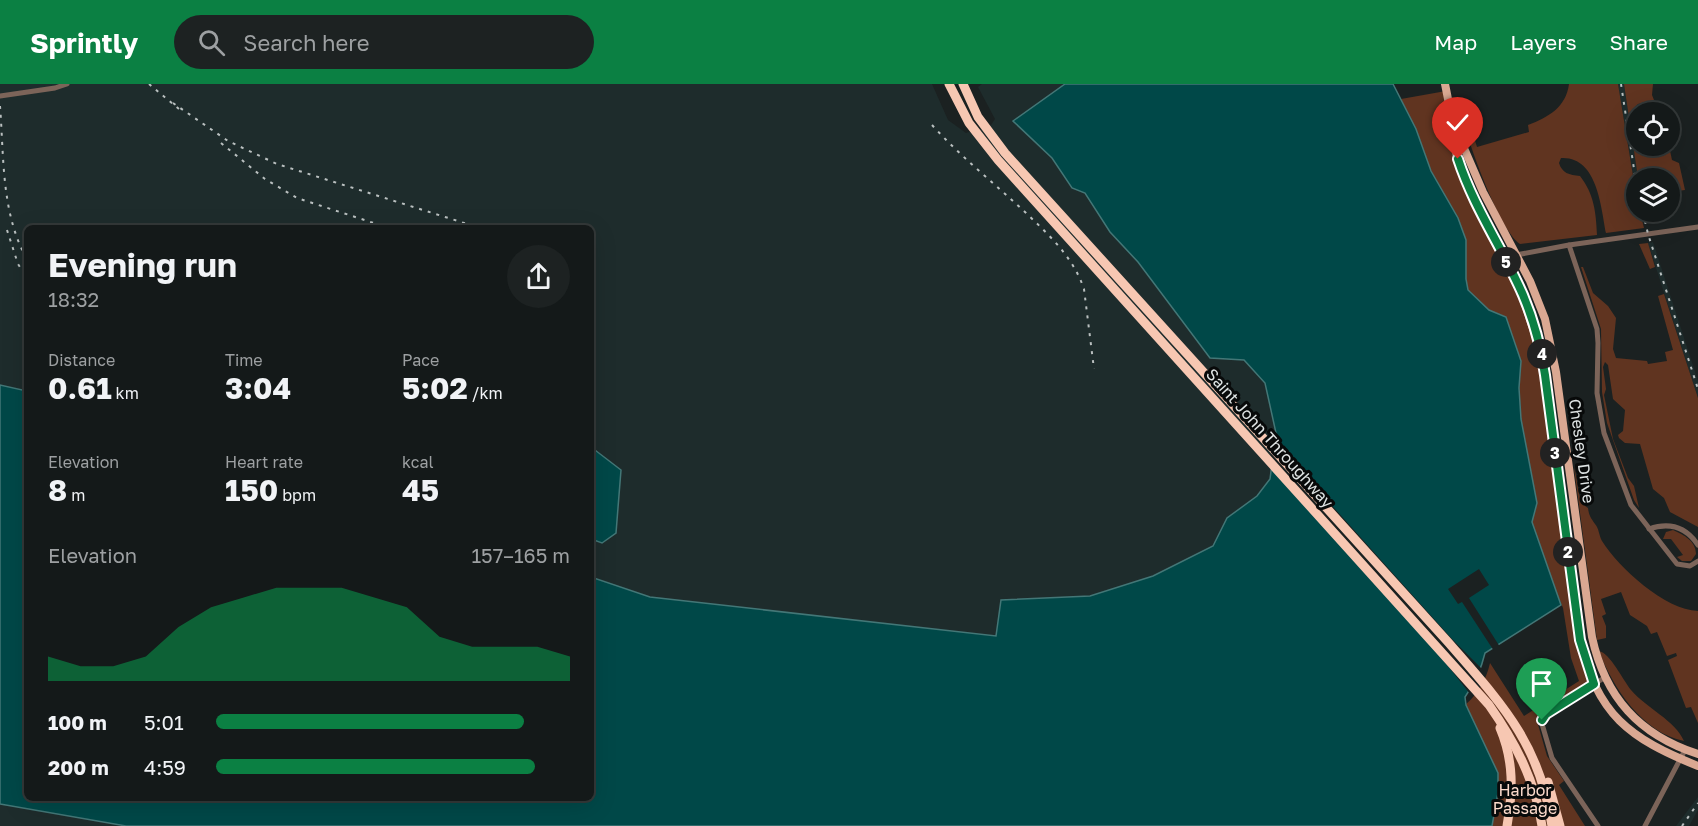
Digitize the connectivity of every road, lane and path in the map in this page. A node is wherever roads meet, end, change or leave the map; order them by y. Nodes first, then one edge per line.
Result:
1 (67, 84) edge
2 (949, 84) edge
3 (963, 84) edge
4 (1445, 84) edge
5 (0, 96) edge
6 (1453, 124) junction
7 (1697, 227) edge
8 (1698, 235) edge
9 (1569, 245) junction
10 (1516, 255) junction
11 (1505, 261) junction
12 (1556, 372) junction
13 (1545, 375) junction
14 (1649, 529) junction
15 (1698, 545) edge
16 (1698, 561) edge
17 (1604, 678) junction
18 (1594, 684) junction
19 (1492, 709) junction
20 (1685, 750) junction
21 (1531, 752) junction
22 (1698, 754) edge
23 (1680, 759) junction
24 (1698, 766) edge
25 (1507, 826) edge
26 (1542, 826) edge
27 (1551, 826) edge
28 (1560, 826) edge
29 (1598, 826) edge
30 (1645, 826) edge

1 - 5 street
2 - 19 highway, Saint John Throughway
3 - 21 highway, Saint John Throughway
4 - 6 main road, Chesley Drive
6 - 10 main road, Chesley Drive
6 - 11 main road, Chesley Drive
7 - 8 street
7 - 9 street
9 - 10 street
9 - 14 street
10 - 11 street
10 - 12 main road, Chesley Drive
11 - 13 main road, Chesley Drive
12 - 13 main road
12 - 17 main road, Chesley Drive
13 - 18 main road, Chesley Drive
14 - 15 street
14 - 16 street
17 - 18 street
17 - 20 main road, Chesley Drive
18 - 23 main road, Chesley Drive
18 - 29 street
19 - 25 highway
19 - 26 highway, Saint John Throughway
20 - 22 main road, Chesley Drive
20 - 23 street
21 - 27 highway, Saint John Throughway
21 - 28 highway
23 - 24 main road, Chesley Drive
23 - 30 street

